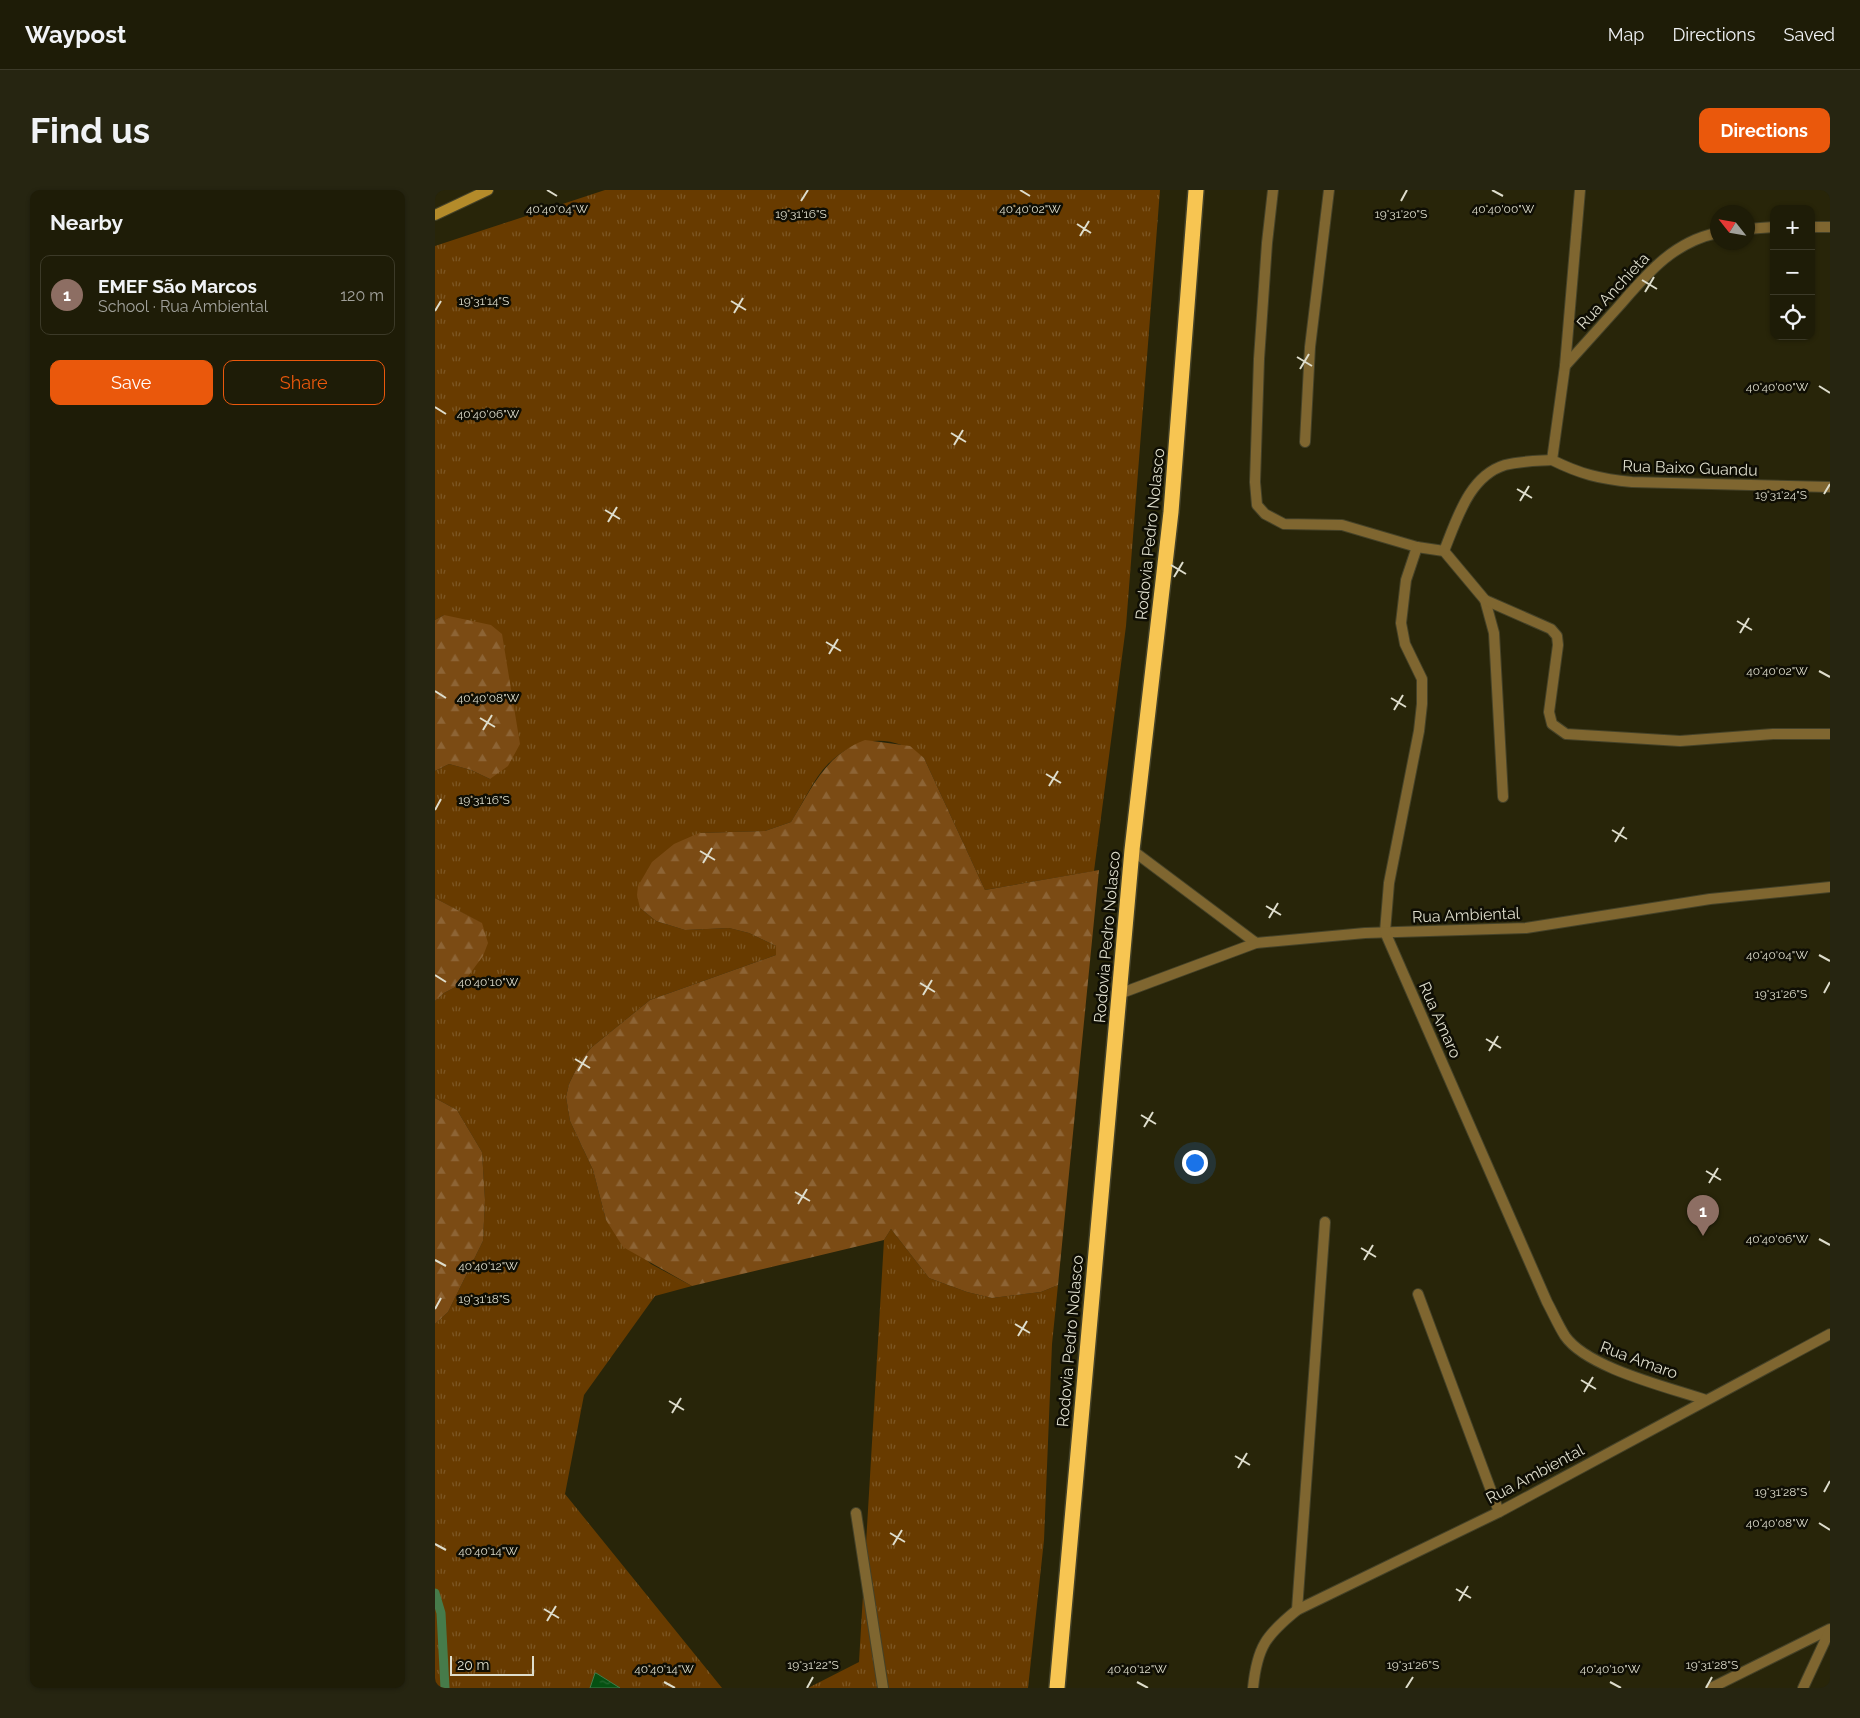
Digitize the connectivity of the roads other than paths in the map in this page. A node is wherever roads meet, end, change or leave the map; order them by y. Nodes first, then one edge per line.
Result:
1 (488, 190) edge
2 (1196, 190) edge
3 (1273, 190) edge
4 (1329, 190) edge
5 (1580, 190) edge
6 (435, 215) edge
7 (1770, 227) edge
8 (1815, 227) edge
9 (1830, 227) edge
10 (1755, 228) edge
11 (1710, 235) edge
12 (1565, 366) junction
13 (1305, 442) dead end
14 (1552, 460) junction
15 (1830, 487) edge
16 (1417, 547) junction
17 (1443, 551) junction
18 (1485, 600) junction
19 (1830, 734) edge
20 (1503, 797) dead end
21 (1132, 850) junction
22 (1830, 887) edge
23 (1385, 932) junction
24 (1256, 943) junction
25 (1119, 994) junction
26 (1325, 1222) dead end
27 (1418, 1294) dead end
28 (1830, 1334) edge
29 (1706, 1400) junction
30 (1499, 1512) junction
31 (856, 1513) dead end
32 (1297, 1610) junction
33 (1830, 1630) edge
34 (883, 1688) edge
35 (1057, 1688) edge
36 (1253, 1688) edge
37 (1711, 1688) edge
38 (1803, 1688) edge

1 - 6 street
2 - 21 highway, Rodovia Pedro Nolasco
3 - 16 street
4 - 13 street
5 - 12 street
7 - 10 street
8 - 9 street
11 - 12 street, Rua Anchieta
12 - 14 street
14 - 15 street, Rua Baixo Guandu
14 - 17 street
16 - 17 street
16 - 23 street, Rua Amaro
17 - 18 street
18 - 19 street
18 - 20 street
21 - 24 street
21 - 25 highway, Rodovia Pedro Nolasco
22 - 23 street, Rua Ambiental
23 - 24 street, Rua Ambiental
23 - 29 street, Rua Amaro
24 - 25 street, Rua Ambiental
25 - 35 highway, Rodovia Pedro Nolasco
26 - 32 street
27 - 30 street
28 - 29 street, Rua Ambiental
29 - 30 street, Rua Ambiental
30 - 32 street, Rua Ambiental
31 - 34 street
32 - 36 street, Rua Ambiental
33 - 37 street
33 - 38 street

